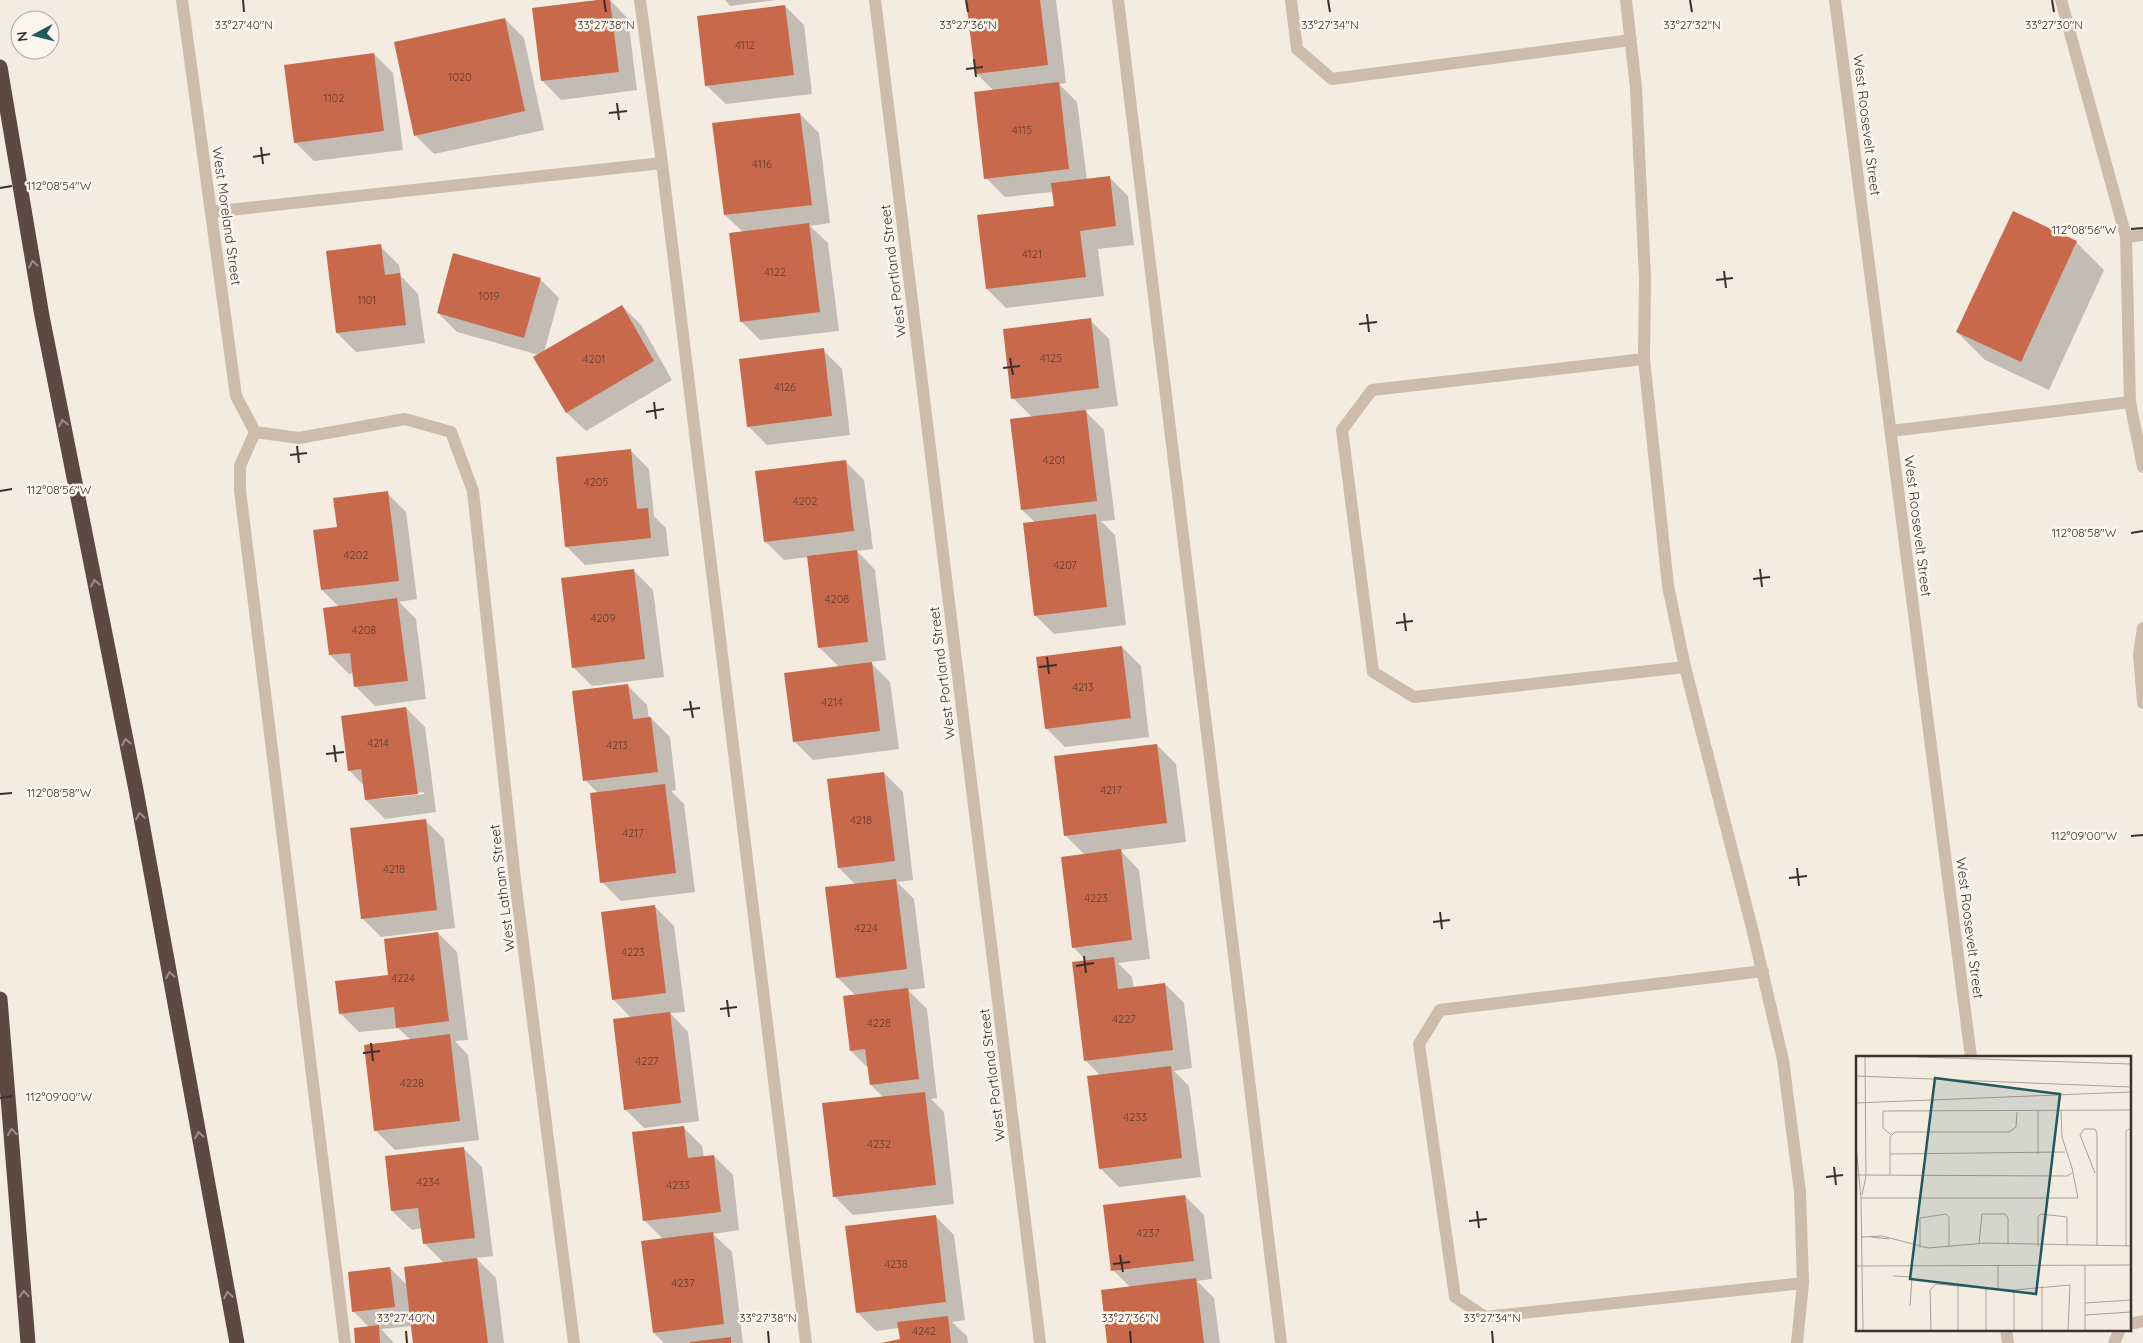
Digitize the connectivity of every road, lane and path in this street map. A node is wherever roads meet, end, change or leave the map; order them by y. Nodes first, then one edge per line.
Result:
1 (182, 0) edge
2 (640, 0) edge
3 (875, 0) edge
4 (1118, 0) edge
5 (1291, 0) edge
6 (1626, 0) edge
7 (1836, 0) edge
8 (2061, 0) edge
9 (1631, 40) junction
10 (0, 67) edge
11 (662, 163) junction
12 (211, 212) junction
13 (2143, 235) edge
14 (2126, 237) junction
15 (1644, 358) junction
16 (2130, 402) junction
17 (1891, 431) junction
18 (255, 432) junction
19 (2143, 467) edge
20 (2143, 628) edge
21 (1685, 667) junction
22 (2143, 703) edge
23 (1762, 971) junction
24 (0, 999) edge
25 (1971, 1056) edge
26 (1803, 1283) junction
27 (2143, 1321) edge
28 (2130, 1324) edge
29 (2006, 1330) edge
30 (2120, 1330) edge
31 (28, 1343) edge
32 (237, 1343) edge
33 (345, 1343) edge
34 (574, 1343) edge
35 (806, 1343) edge
36 (1040, 1343) edge
37 (1281, 1343) edge
38 (1797, 1343) edge
39 (2008, 1343) edge
40 (2114, 1343) edge

1 - 12 street, West Moreland Street
2 - 11 street
3 - 36 street, West Portland Street
4 - 37 street
5 - 9 street
6 - 9 street
7 - 17 street, West Roosevelt Street
8 - 14 street
9 - 15 street
32 -> 10 highway
11 - 12 street
11 - 35 street
12 - 18 street, West Moreland Street
13 - 14 street
14 - 16 street
15 - 21 street
15 - 21 street
16 - 17 street
16 - 19 street
17 - 25 street, West Roosevelt Street
18 - 33 street
18 - 34 street, West Latham Street
20 - 22 street
21 - 23 street
23 - 26 street
23 - 26 street
31 -> 24 highway
26 - 38 street
27 - 28 street
29 - 39 street
30 - 40 street

